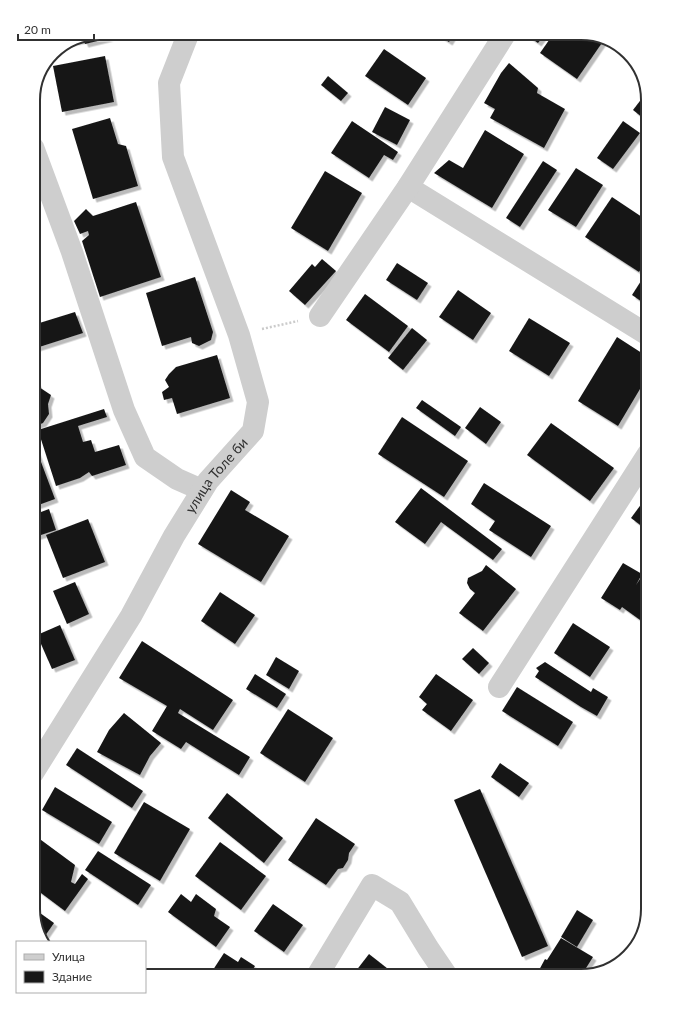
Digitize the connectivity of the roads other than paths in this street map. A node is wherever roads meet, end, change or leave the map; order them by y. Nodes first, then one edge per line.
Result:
1 (186, 40) edge
2 (501, 40) edge
3 (40, 166) edge
4 (408, 187) junction
5 (320, 316) road end
6 (641, 331) edge
7 (641, 465) edge
8 (202, 490) junction
9 (499, 687) dead end
10 (40, 762) edge
11 (321, 969) edge
12 (442, 969) edge

1 - 8 street, улица Толе би
2 - 4 street
3 - 8 street
4 - 5 street
4 - 6 street
7 - 9 street
8 - 10 street, улица Толе би
11 - 12 street

